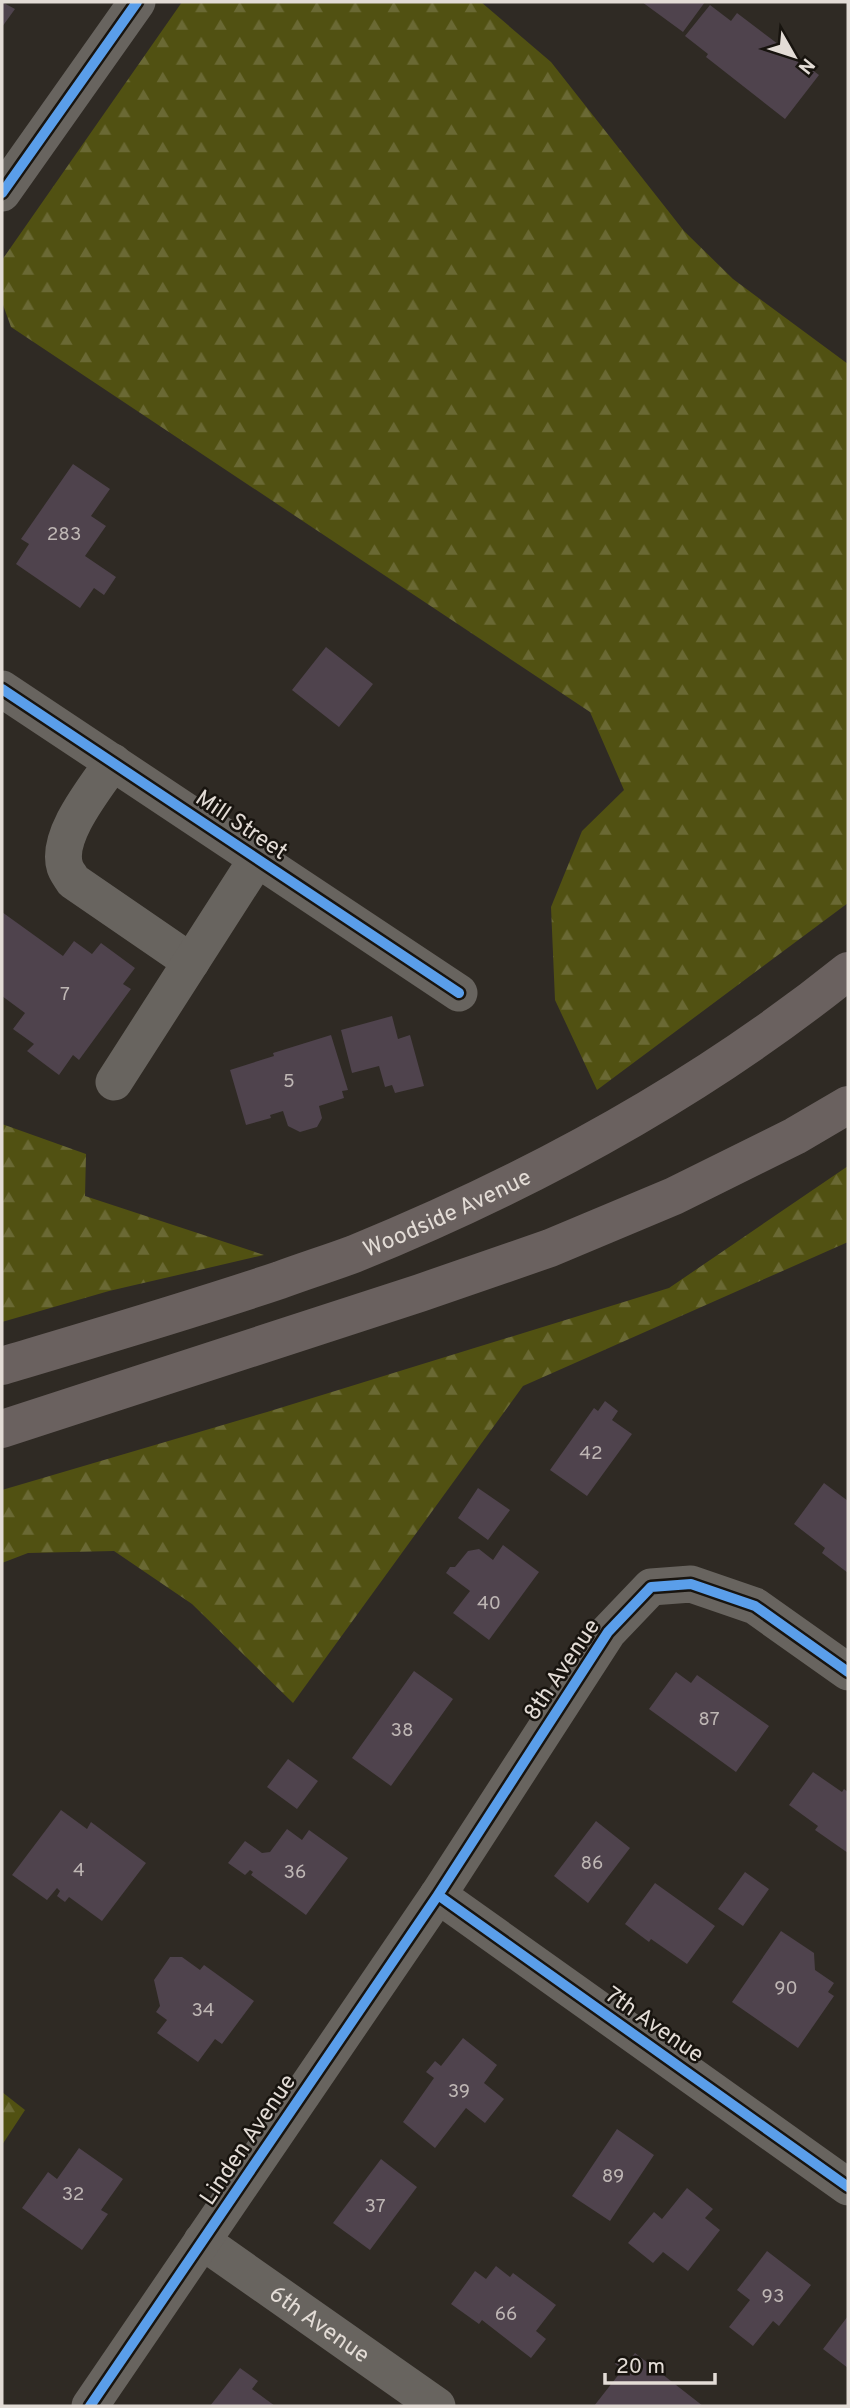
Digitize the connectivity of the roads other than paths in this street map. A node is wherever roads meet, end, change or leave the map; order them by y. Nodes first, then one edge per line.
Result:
1 (137, 2) edge
2 (2, 193) edge
3 (2, 689) edge
4 (113, 762) junction
5 (257, 859) junction
6 (191, 962) junction
7 (848, 971) edge
8 (459, 993) dead end
9 (114, 1082) dead end
10 (848, 1105) edge
11 (2, 1366) edge
12 (2, 1429) edge
13 (848, 1672) edge
14 (438, 1895) junction
15 (848, 2187) edge
16 (202, 2241) junction
17 (90, 2406) edge
18 (437, 2406) edge

1 - 2 street
3 - 4 street, Mill Street
4 - 5 street, Mill Street
4 - 6 street
5 - 6 street
5 - 8 street, Mill Street
6 - 9 street
7 - 11 main road, Woodside Avenue
10 - 12 main road
13 - 14 street, 8th Avenue
14 - 15 street, 7th Avenue
14 - 16 street, Linden Avenue
16 - 17 street, Linden Avenue
16 - 18 street, 6th Avenue

